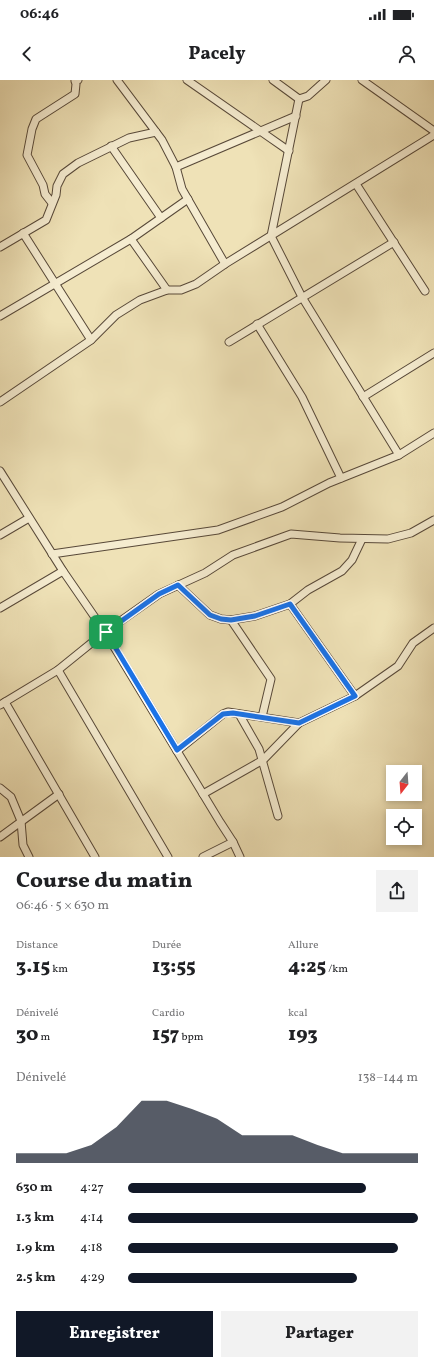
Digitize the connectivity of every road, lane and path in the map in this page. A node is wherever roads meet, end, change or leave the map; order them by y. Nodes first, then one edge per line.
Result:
1 (78, 80) edge
2 (117, 80) edge
3 (187, 80) edge
4 (272, 80) edge
5 (326, 80) edge
6 (362, 80) edge
7 (299, 99) junction
8 (296, 116) junction
9 (260, 131) junction
10 (434, 131) edge
11 (156, 132) junction
12 (434, 135) edge
13 (112, 146) junction
14 (289, 151) junction
15 (176, 167) junction
16 (356, 184) junction
17 (188, 199) junction
18 (52, 203) junction
19 (161, 218) junction
20 (23, 232) junction
21 (271, 236) junction
22 (131, 240) junction
23 (394, 242) junction
24 (0, 247) edge
25 (225, 264) junction
26 (55, 284) junction
27 (167, 290) junction
28 (425, 291) dead end
29 (302, 297) junction
30 (0, 316) edge
31 (257, 324) junction
32 (90, 340) junction
33 (229, 342) dead end
34 (434, 354) edge
35 (363, 397) junction
36 (0, 402) edge
37 (434, 433) edge
38 (399, 455) junction
39 (0, 471) edge
40 (341, 478) junction
41 (29, 518) junction
42 (434, 520) edge
43 (0, 535) edge
44 (362, 539) junction
45 (52, 554) junction
46 (63, 571) junction
47 (178, 585) junction
48 (290, 604) junction
49 (0, 608) edge
50 (231, 620) junction
51 (434, 628) edge
52 (106, 632) junction
53 (58, 670) junction
54 (355, 696) junction
55 (2, 703) edge
56 (239, 714) junction
57 (262, 717) junction
58 (299, 723) junction
59 (177, 750) junction
60 (263, 760) junction
61 (0, 788) edge
62 (59, 794) junction
63 (203, 794) junction
64 (278, 816) dead end
65 (21, 821) junction
66 (0, 837) edge
67 (233, 842) junction
68 (29, 857) edge
69 (95, 857) edge
70 (168, 857) edge
71 (203, 857) edge
72 (240, 857) edge

1 - 18 street
2 - 11 street
3 - 9 street
4 - 7 street
5 - 7 street
6 - 10 street
7 - 8 street
8 - 9 street
8 - 14 street
9 - 14 street
9 - 15 street
11 - 13 street
11 - 15 street
12 - 16 street
13 - 18 street
13 - 19 street
14 - 21 street
15 - 17 street
16 - 21 street
16 - 23 street
17 - 19 street
17 - 25 street
18 - 20 street
19 - 22 street
20 - 24 street
20 - 26 street
21 - 25 street
21 - 29 street
22 - 26 street
22 - 27 street
23 - 28 street
23 - 29 street
25 - 27 street
26 - 30 street
26 - 32 street
27 - 32 street
29 - 31 street
29 - 35 street
31 - 33 street
31 - 40 street
32 - 36 street
34 - 35 street
35 - 38 street
37 - 38 street
38 - 40 street
39 - 41 street
40 - 45 street
41 - 43 street
41 - 45 street
42 - 44 street
44 - 47 street
44 - 48 street
45 - 46 street
46 - 49 street
46 - 52 street
47 - 50 street
47 - 52 street
48 - 50 street
48 - 54 street
50 - 57 street
51 - 54 street
52 - 53 street
52 - 59 street
53 - 55 street
53 - 70 street
54 - 58 street
55 - 62 street
56 - 57 street
56 - 59 street
56 - 60 street
57 - 58 street
58 - 60 street
59 - 63 street
60 - 63 street
60 - 64 street
61 - 65 street
62 - 65 street
62 - 69 street
63 - 67 street
65 - 66 street
65 - 68 street
67 - 71 street
67 - 72 street

